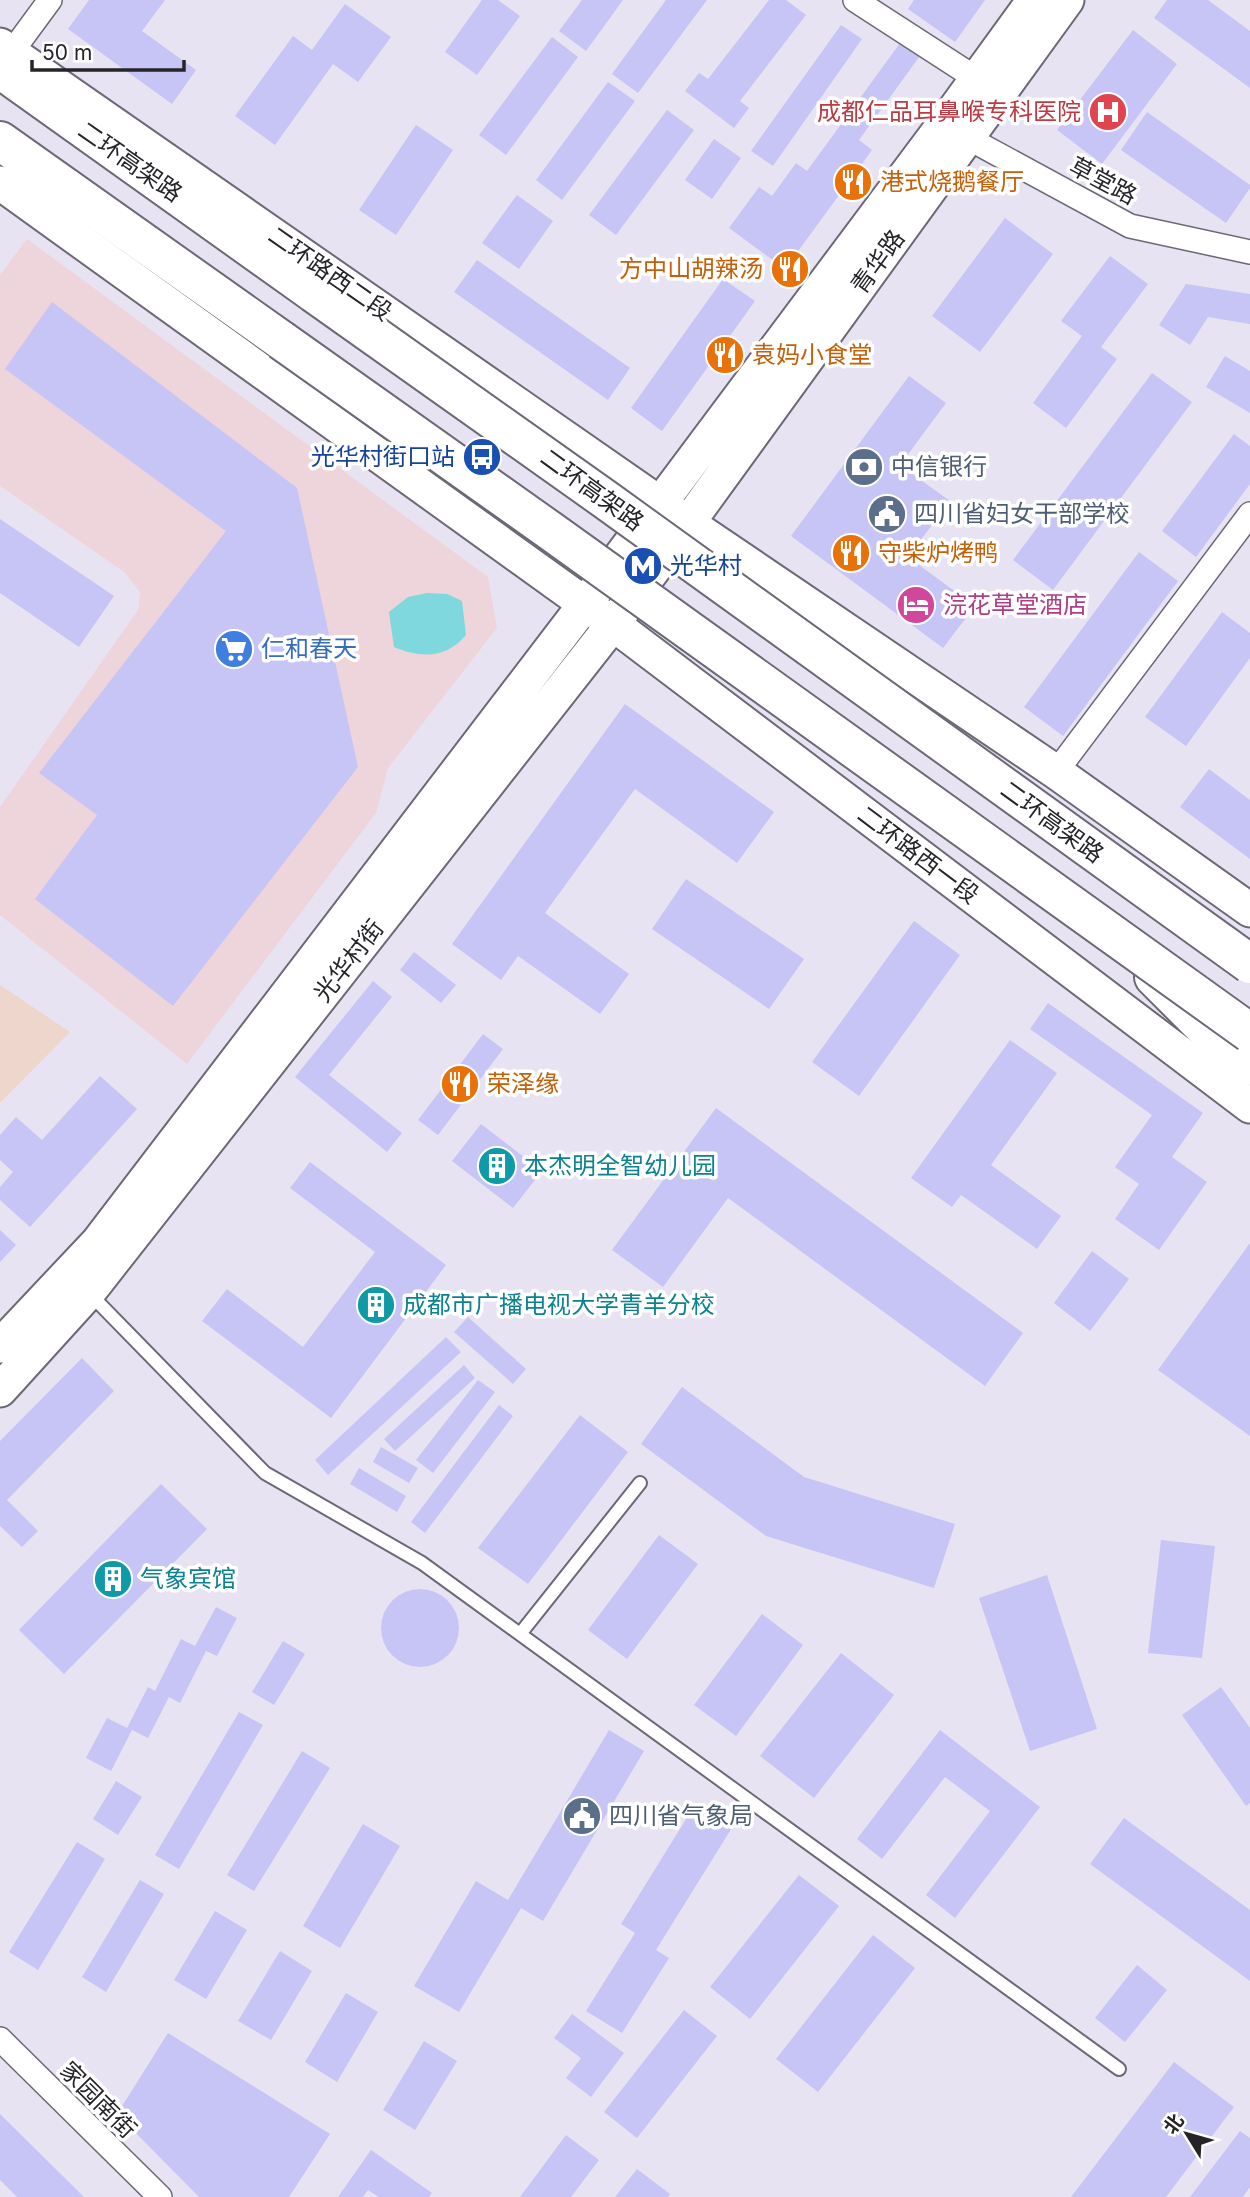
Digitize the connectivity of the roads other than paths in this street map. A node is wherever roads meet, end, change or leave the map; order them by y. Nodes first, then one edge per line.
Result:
1 (50, 0) edge
2 (855, 0) edge
3 (1034, 0) edge
4 (1067, 0) edge
5 (4, 56) edge
6 (977, 79) junction
7 (956, 131) junction
8 (0, 141) edge
9 (0, 183) edge
10 (213, 238) dead end
11 (178, 250) dead end
12 (1250, 252) edge
13 (314, 293) junction
14 (281, 340) junction
15 (660, 503) junction
16 (1250, 514) edge
17 (688, 523) junction
18 (585, 604) junction
19 (613, 624) junction
20 (1056, 772) junction
21 (1169, 906) junction
22 (1250, 910) edge
23 (1110, 933) junction
24 (1250, 956) edge
25 (1250, 964) edge
26 (1250, 1033) edge
27 (1250, 1066) edge
28 (1250, 1106) edge
29 (78, 1283) junction
30 (0, 1346) edge
31 (0, 1390) edge
32 (640, 1483) dead end
33 (520, 1634) junction
34 (0, 2039) edge
35 (1119, 2069) dead end
36 (160, 2197) edge

1 - 5 street
2 - 6 street
3 - 6 main road, 青华路
4 - 7 main road, 青华路
5 - 13 highway, 二环高架路
5 - 15 main road, 二环路西二段
6 - 7 main road, 青华路
7 - 12 street, 草堂路
7 - 15 main road, 青华路
7 - 17 main road, 青华路
8 - 14 highway
9 - 18 main road
10 - 13 lane
11 - 14 lane
13 - 21 highway, 二环高架路, bridge
14 - 23 highway, bridge
15 - 17 main road
15 - 18 main road, 光华村街
16 - 20 street
17 - 19 main road, 光华村街
17 - 20 main road
18 - 19 main road, 二环路西一段
18 - 29 main road, 光华村街
19 - 28 main road, 二环路西一段
19 - 29 main road, 光华村街
20 - 22 main road
21 - 24 highway, bridge
21 - 25 highway, 二环高架路, bridge
23 - 26 highway, bridge
23 - 27 highway, bridge
29 - 30 main road, 光华村街
29 - 31 main road, 光华村街
29 - 33 lane
32 - 33 lane
33 - 35 lane
34 - 36 street, 家园南街

